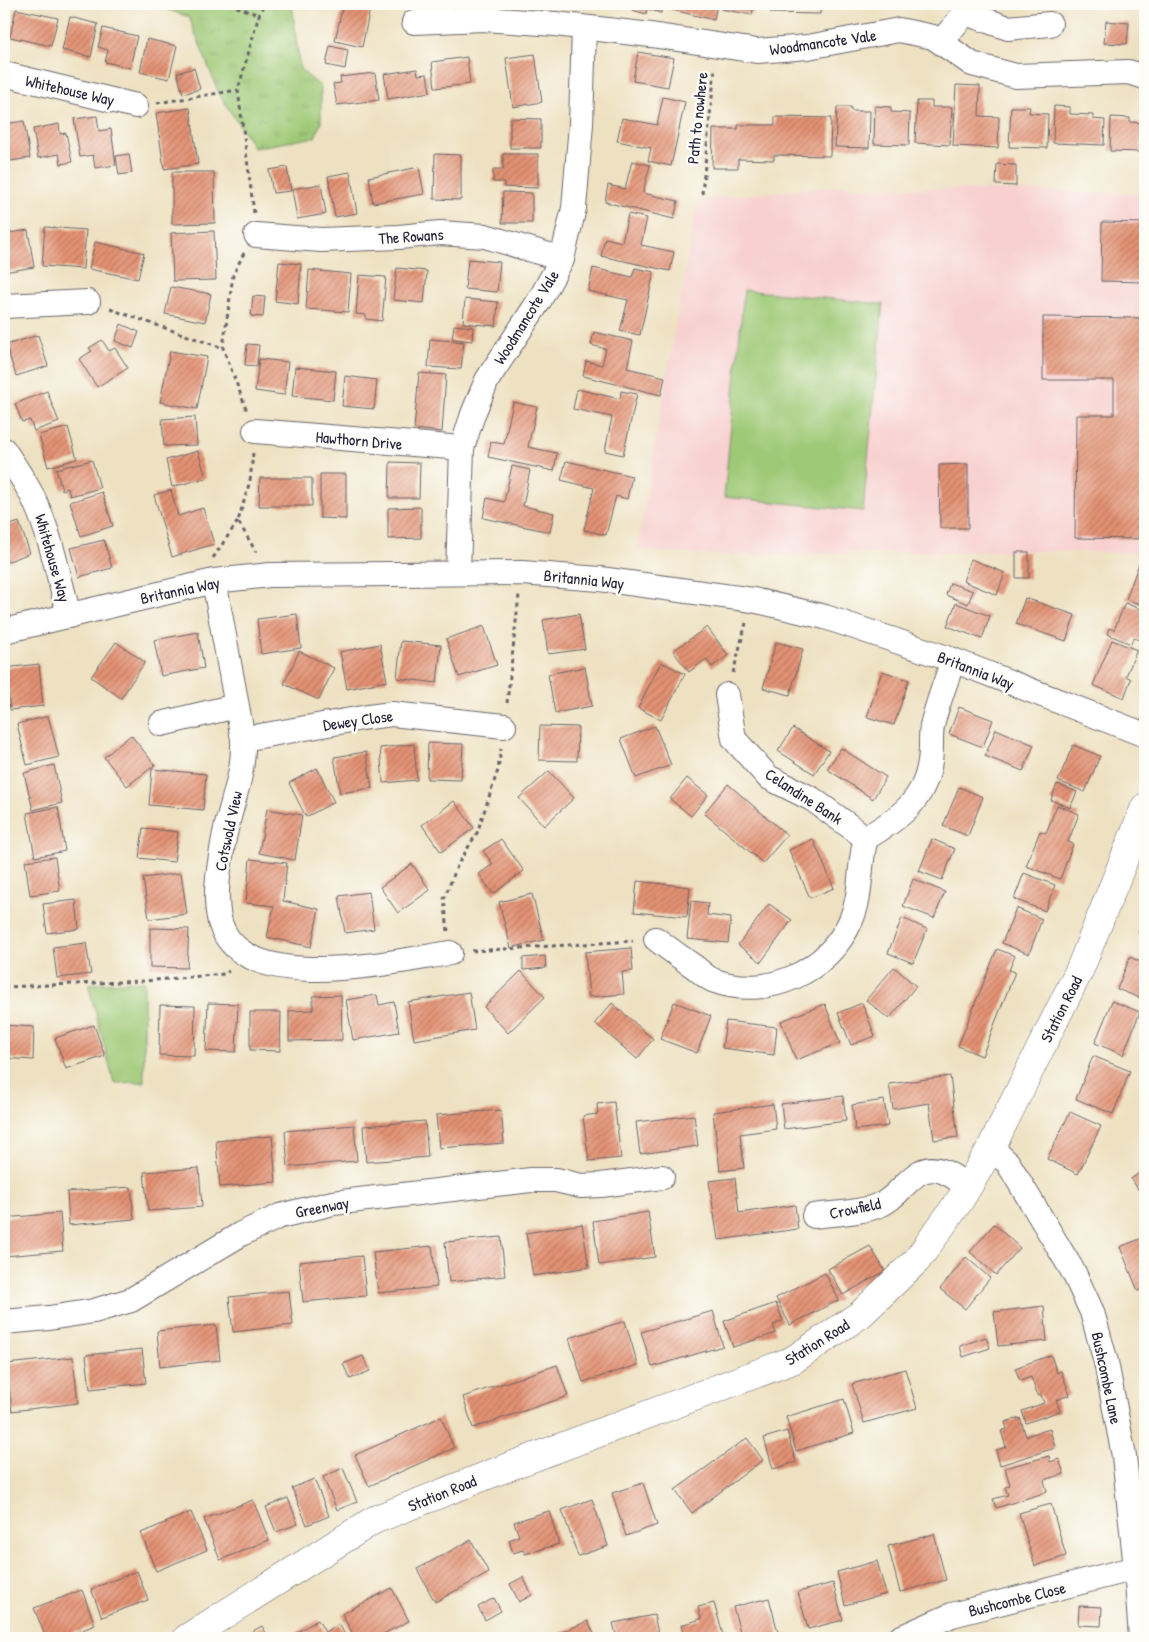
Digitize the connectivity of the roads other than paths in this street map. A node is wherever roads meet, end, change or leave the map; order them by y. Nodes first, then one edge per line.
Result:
1 (414, 22) dead end
2 (1050, 24) dead end
3 (584, 28) junction
4 (941, 42) junction
5 (1144, 72) edge
6 (4, 74) edge
7 (136, 106) road end
8 (256, 235) road end
9 (562, 259) junction
10 (88, 302) road end
11 (4, 306) edge
12 (255, 431) road end
13 (462, 448) junction
14 (4, 450) edge
15 (12, 478) edge
16 (458, 573) junction
17 (214, 581) junction
18 (69, 616) junction
19 (4, 631) edge
20 (953, 660) junction
21 (727, 695) road end
22 (236, 706) junction
23 (161, 724) dead end
24 (504, 726) road end
25 (1145, 735) edge
26 (243, 739) junction
27 (1145, 807) edge
28 (866, 838) junction
29 (656, 940) road end
30 (450, 952) road end
31 (991, 1148) junction
32 (662, 1177) dead end
33 (969, 1186) junction
34 (814, 1216) dead end
35 (4, 1322) edge
36 (1136, 1568) junction
37 (188, 1638) edge
38 (900, 1638) edge
39 (1141, 1638) edge

1 - 3 street, Woodmancote Vale
2 - 4 street
3 - 4 street, Woodmancote Vale
3 - 9 street, Woodmancote Vale
4 - 5 street, Woodmancote Vale
6 - 7 street, Whitehouse Way
8 - 9 street, The Rowans
9 - 13 street, Woodmancote Vale
10 - 11 street
12 - 13 street, Hawthorn Drive
13 - 16 street, Woodmancote Vale
14 - 15 street, Whitehouse Way
15 - 18 street, Whitehouse Way
16 - 17 street, Britannia Way
16 - 20 street, Britannia Way
17 - 18 street, Britannia Way
17 - 22 street, Cotswold View
18 - 19 street, Britannia Way
20 - 25 street, Britannia Way
20 - 28 street
21 - 28 street, Celandine Bank
22 - 23 street
22 - 26 street, Cotswold View
24 - 26 street, Dewey Close
26 - 30 street, Cotswold View
27 - 31 street, Station Road
28 - 29 street
31 - 33 street, Station Road
31 - 36 street, Bushcombe Lane
32 - 35 street, Greenway
33 - 34 street, Crowfield
33 - 37 street, Station Road
36 - 38 street, Bushcombe Close
36 - 39 street, Bushcombe Lane

